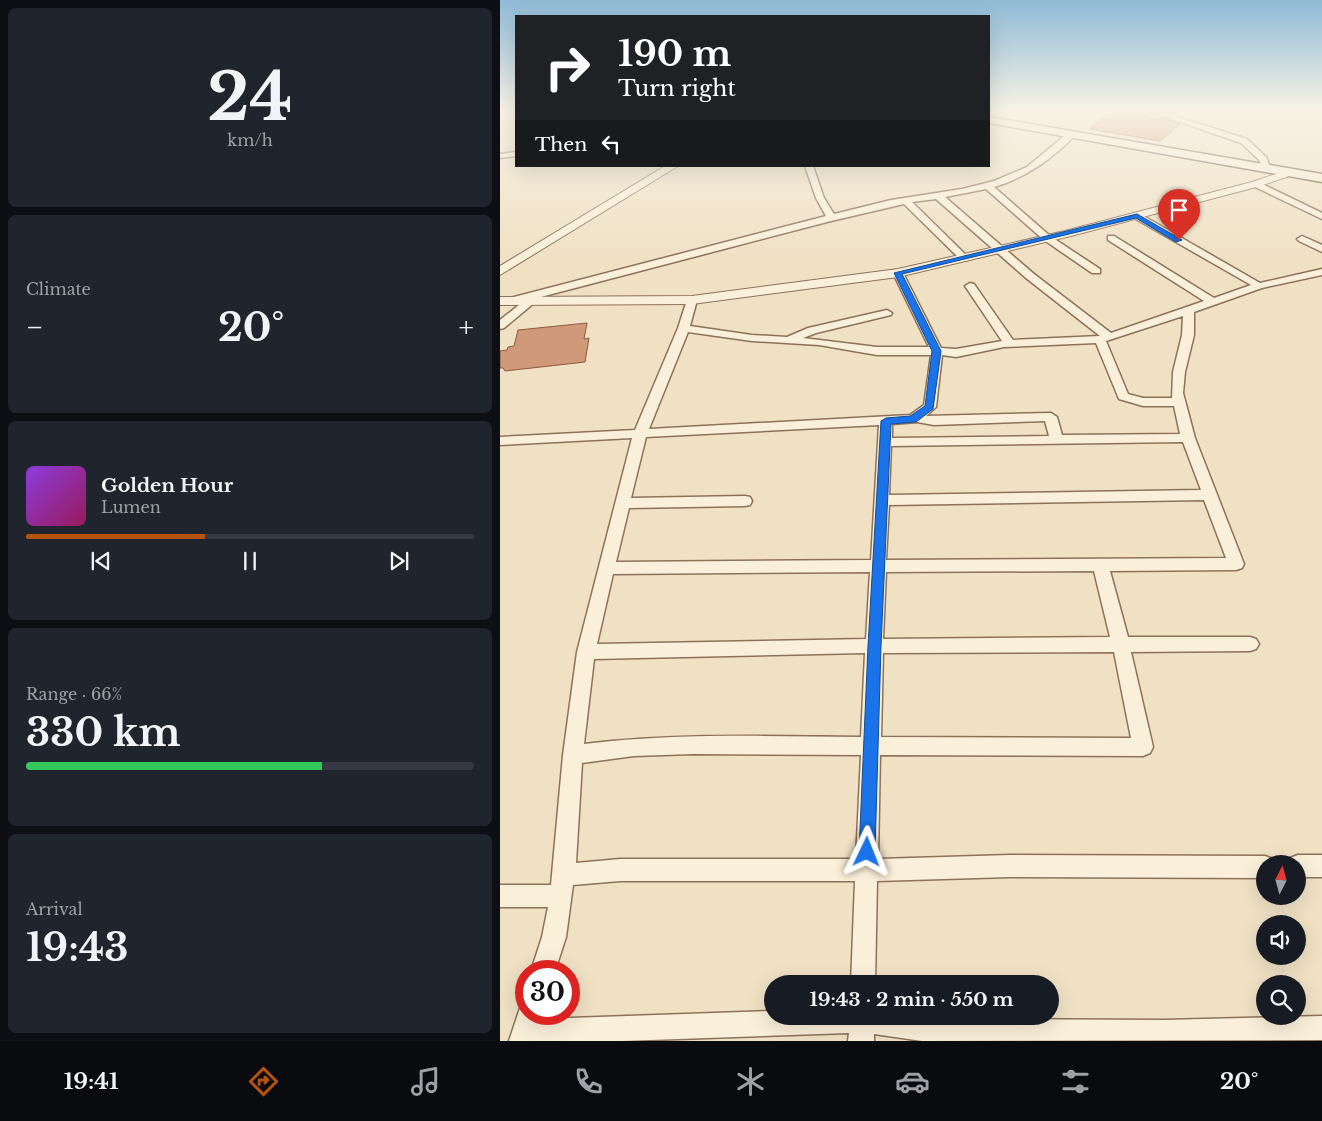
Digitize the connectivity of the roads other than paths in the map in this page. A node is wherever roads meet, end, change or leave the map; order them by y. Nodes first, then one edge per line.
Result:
1 (1044, 159) edge
2 (1209, 159) edge
3 (1263, 159) edge
4 (671, 167) edge
5 (809, 167) edge
6 (1267, 169) junction
7 (1288, 172) junction
8 (1322, 178) edge
9 (1256, 184) junction
10 (988, 186) junction
11 (937, 195) junction
12 (906, 201) junction
13 (1137, 216) junction
14 (1322, 216) edge
15 (831, 218) junction
16 (1047, 238) junction
17 (1111, 238) dead end
18 (1302, 239) dead end
19 (1322, 249) edge
20 (1000, 250) junction
21 (964, 258) junction
22 (1096, 270) dead end
23 (500, 271) edge
24 (1322, 272) edge
25 (898, 273) junction
26 (970, 286) dead end
27 (1259, 286) junction
28 (692, 300) junction
29 (505, 301) edge
30 (530, 301) junction
31 (1213, 302) junction
32 (1189, 310) junction
33 (886, 312) dead end
34 (500, 326) edge
35 (684, 328) junction
36 (1105, 338) junction
37 (789, 339) junction
38 (1010, 344) junction
39 (937, 351) junction
40 (1179, 402) junction
41 (918, 417) junction
42 (886, 421) junction
43 (640, 434) junction
44 (1188, 438) junction
45 (1056, 439) junction
46 (500, 441) edge
47 (885, 442) junction
48 (1208, 495) junction
49 (883, 500) junction
50 (745, 501) dead end
51 (624, 503) junction
52 (1101, 565) junction
53 (879, 567) junction
54 (606, 568) junction
55 (1250, 644) dead end
56 (1121, 645) junction
57 (874, 646) junction
58 (586, 652) junction
59 (871, 744) junction
60 (573, 755) junction
61 (1256, 866) edge
62 (1306, 866) edge
63 (1322, 866) edge
64 (867, 870) junction
65 (562, 885) junction
66 (500, 896) edge
67 (547, 960) edge
68 (863, 975) edge
69 (861, 1026) edge
70 (1322, 1028) edge
71 (526, 1029) edge
72 (1165, 1036) edge

1 - 10 street
2 - 6 main road
3 - 6 street
4 - 23 street
5 - 15 street
6 - 7 main road
7 - 8 main road
7 - 9 street
9 - 13 street
9 - 14 street
10 - 11 street
10 - 16 street
11 - 12 street
11 - 20 street
12 - 15 street
12 - 21 street
13 - 16 street
13 - 27 street
15 - 29 street
16 - 20 street
16 - 22 street
17 - 31 street
18 - 19 street
20 - 21 street
20 - 36 street
21 - 25 street
24 - 27 street
25 - 28 street
25 - 39 street
26 - 38 street
27 - 31 street
28 - 30 street
28 - 35 street
29 - 30 street
30 - 34 street
31 - 32 street
32 - 36 street
32 - 40 street
33 - 37 street
35 - 37 street
35 - 43 street
36 - 38 street
36 - 40 street
37 - 39 street
38 - 39 street
39 - 41 street
40 - 44 street
41 - 42 street
41 - 45 street
42 - 43 street
42 - 47 street
43 - 46 street
43 - 51 street
44 - 45 street
44 - 48 street
45 - 47 street
47 - 49 street
48 - 49 street
48 - 52 street
49 - 53 street
50 - 51 street
51 - 54 street
52 - 53 street
52 - 56 street
53 - 54 street
53 - 57 street
54 - 58 street
55 - 56 street
56 - 57 street
56 - 59 street
57 - 58 street
57 - 59 street
58 - 60 street
59 - 60 street
59 - 64 street
60 - 65 street
61 - 64 street
62 - 63 street
64 - 65 street
64 - 68 street
65 - 66 street
65 - 67 street
69 - 71 street
69 - 72 street
70 - 72 street

